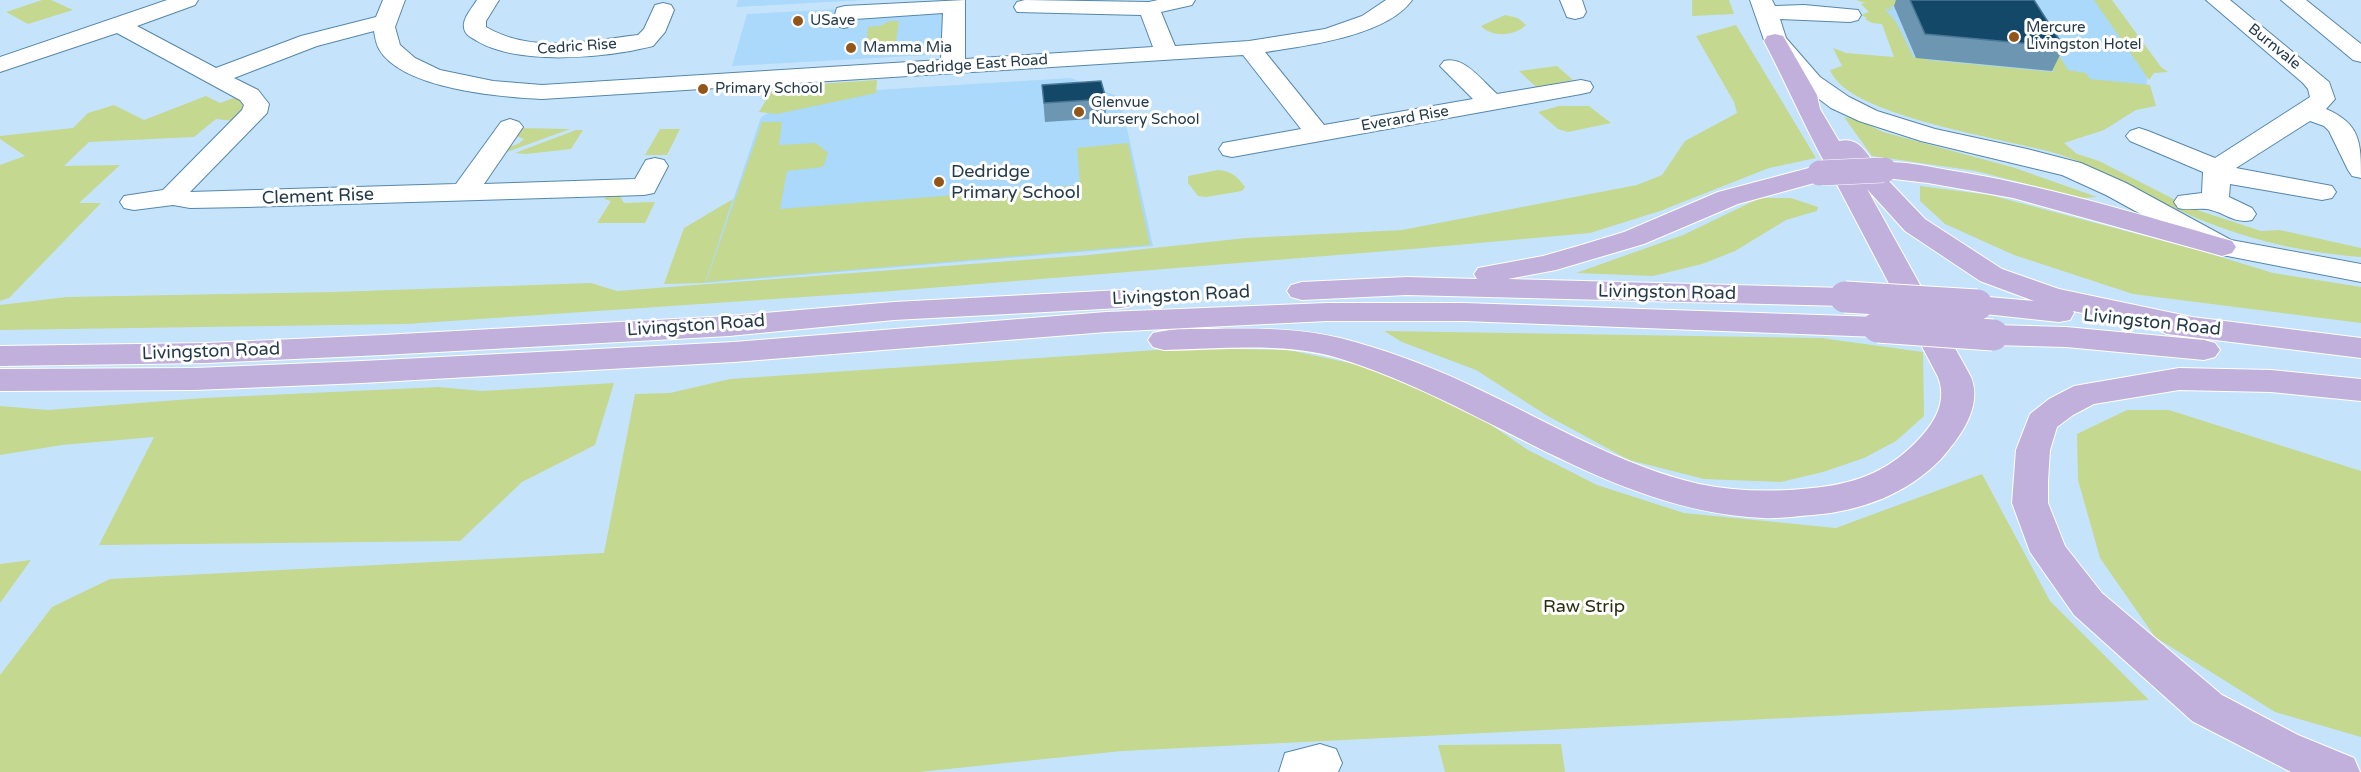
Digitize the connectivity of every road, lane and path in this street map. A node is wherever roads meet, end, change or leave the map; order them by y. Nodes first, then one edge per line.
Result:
1 (187, 0) edge
2 (488, 0) edge
3 (1184, 0) edge
4 (1401, 0) edge
5 (2217, 0) edge
6 (2292, 0) edge
7 (954, 3) edge
8 (1098, 4) edge
9 (1802, 6) edge
10 (1024, 7) dead end
11 (1764, 7) edge
12 (1149, 9) junction
13 (663, 10) dead end
14 (389, 11) edge
15 (1850, 15) dead end
16 (844, 21) dead end
17 (119, 25) junction
18 (1775, 41) junction
19 (1249, 48) junction
20 (1167, 53) junction
21 (2361, 55) edge
22 (0, 65) edge
23 (1452, 66) dead end
24 (953, 67) junction
25 (214, 76) junction
26 (1581, 87) dead end
27 (1805, 95) junction
28 (1492, 104) junction
29 (2316, 105) junction
30 (510, 127) dead end
31 (1317, 133) junction
32 (2139, 136) dead end
33 (1232, 149) dead end
34 (2361, 170) edge
35 (2217, 171) junction
36 (646, 184) dead end
37 (2322, 192) dead end
38 (464, 193) junction
39 (173, 197) junction
40 (2216, 201) junction
41 (134, 202) dead end
42 (2188, 202) dead end
43 (2242, 214) dead end
44 (2222, 247) junction
45 (2361, 273) edge
46 (1407, 286) junction
47 (2188, 326) junction
48 (2361, 348) edge
49 (734, 352) junction
50 (0, 356) edge
51 (2361, 369) edge
52 (0, 380) edge
53 (2361, 390) edge
54 (2338, 772) edge

1 - 17 street
2 - 13 street, Cedric Rise
3 - 12 street
4 - 19 street, Dedridge East Road
5 - 29 street, Burnvale
6 - 21 street
7 - 16 street
7 - 24 street
8 - 10 street
8 - 12 street
9 - 11 street
9 - 15 street
11 - 18 street
12 - 20 street
14 - 24 street, Dedridge East Road
14 - 25 street
17 - 22 street
17 - 25 street
18 - 27 main road
18 - 44 street
19 - 20 street, Dedridge East Road
19 - 31 street
20 - 24 street, Dedridge East Road
23 - 28 street
25 - 39 street
26 - 28 street, Everard Rise
27 - 47 main road
27 - 49 main road
28 - 31 street, Everard Rise
29 - 34 street
29 - 35 street
30 - 38 street
31 - 33 street, Everard Rise
32 - 35 street
35 - 37 street
35 - 40 street
36 - 38 street, Clement Rise
38 - 39 street, Clement Rise
39 - 41 street, Clement Rise
40 - 42 street
40 - 43 street
44 - 45 street
44 - 46 main road, bridge
46 - 47 main road, Livingston Road, bridge
46 - 50 main road, Livingston Road
47 - 48 main road, Livingston Road
49 - 51 main road, Livingston Road, bridge
49 - 52 main road, Livingston Road
53 - 54 main road

